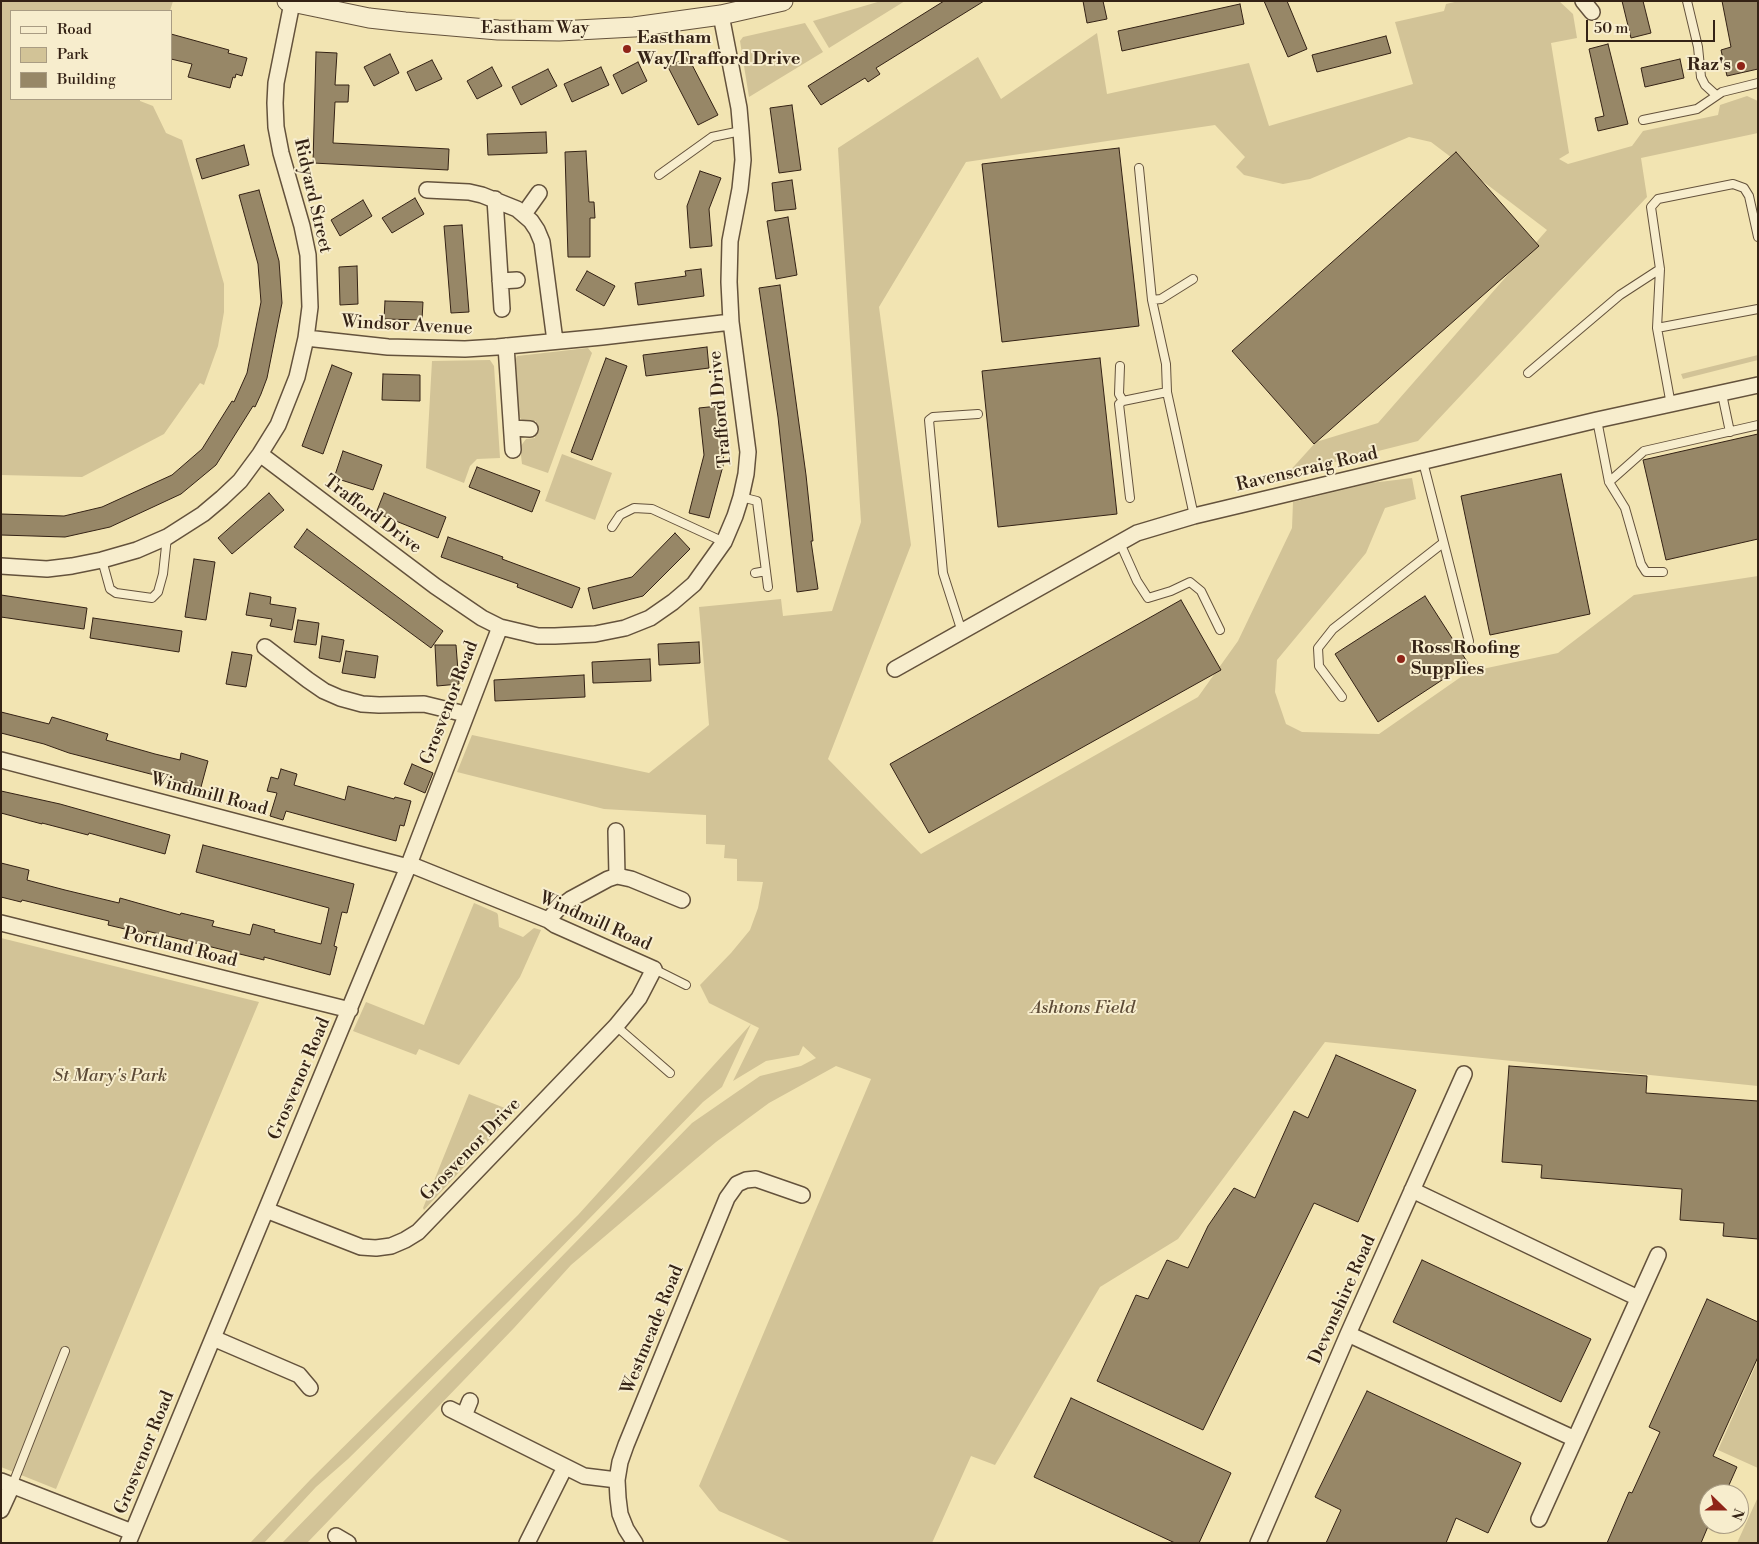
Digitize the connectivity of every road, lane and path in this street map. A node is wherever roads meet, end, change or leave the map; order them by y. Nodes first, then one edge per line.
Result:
1 (783, 1) edge
2 (1687, 1) edge
3 (290, 2) edge
4 (721, 15) junction
5 (1758, 83) edge
6 (1716, 94) junction
7 (1643, 120) dead end
8 (742, 131) junction
9 (1139, 168) dead end
10 (659, 176) dead end
11 (427, 190) dead end
12 (539, 193) dead end
13 (495, 199) junction
14 (524, 214) junction
15 (1758, 237) edge
16 (1660, 270) junction
17 (1193, 279) dead end
18 (517, 280) dead end
19 (500, 281) junction
20 (1152, 300) junction
21 (502, 309) dead end
22 (1758, 309) edge
23 (731, 322) junction
24 (1657, 328) junction
25 (306, 338) junction
26 (555, 341) junction
27 (506, 346) junction
28 (1120, 366) dead end
29 (1528, 373) dead end
30 (1758, 385) edge
31 (1168, 392) junction
32 (1722, 394) junction
33 (1123, 401) junction
34 (1671, 405) junction
35 (978, 414) dead end
36 (1598, 420) junction
37 (1758, 425) edge
38 (512, 428) junction
39 (530, 429) dead end
40 (1730, 432) junction
41 (513, 450) dead end
42 (260, 454) junction
43 (1423, 462) junction
44 (1608, 482) junction
45 (741, 497) junction
46 (1130, 498) dead end
47 (1194, 516) junction
48 (612, 527) dead end
49 (167, 537) junction
50 (724, 542) junction
51 (1120, 543) junction
52 (1443, 543) junction
53 (102, 560) junction
54 (1, 566) edge
55 (766, 571) junction
56 (1663, 572) dead end
57 (755, 573) dead end
58 (768, 587) dead end
59 (500, 627) junction
60 (1220, 630) dead end
61 (962, 632) junction
62 (1469, 641) dead end
63 (265, 647) dead end
64 (895, 669) dead end
65 (1342, 697) dead end
66 (465, 714) junction
67 (1, 760) edge
68 (616, 831) dead end
69 (408, 866) junction
70 (617, 876) junction
71 (684, 902) dead end
72 (548, 920) junction
73 (1, 923) edge
74 (654, 969) junction
75 (686, 985) dead end
76 (350, 1010) junction
77 (616, 1026) junction
78 (670, 1074) dead end
79 (1464, 1074) dead end
80 (1412, 1190) junction
81 (802, 1195) dead end
82 (266, 1210) junction
83 (1658, 1255) dead end
84 (1638, 1298) junction
85 (1348, 1334) junction
86 (212, 1338) junction
87 (65, 1351) dead end
88 (310, 1388) dead end
89 (470, 1402) dead end
90 (450, 1409) dead end
91 (464, 1416) junction
92 (1575, 1439) junction
93 (565, 1467) junction
94 (617, 1480) junction
95 (7, 1484) edge
96 (1, 1510) edge
97 (1539, 1519) dead end
98 (130, 1538) edge
99 (526, 1543) edge
100 (635, 1543) edge
101 (1258, 1543) edge

1 - 4 street, Eastham Way
2 - 6 lane
3 - 4 street, Eastham Way
3 - 25 street, Ridyard Street
4 - 8 street, Trafford Drive
5 - 6 lane
6 - 7 lane
8 - 10 lane
8 - 23 street, Trafford Drive
9 - 20 lane
11 - 13 street
12 - 14 street
13 - 14 street
13 - 19 street
14 - 26 street
15 - 16 lane
16 - 24 lane
16 - 29 lane
17 - 20 lane
18 - 19 street
19 - 21 street
20 - 31 lane
22 - 24 lane
23 - 26 street, Windsor Avenue
23 - 45 street, Trafford Drive
24 - 34 lane
25 - 27 street, Windsor Avenue
25 - 42 street, Ridyard Street
26 - 27 street, Windsor Avenue
27 - 38 street
28 - 33 lane
30 - 32 street, Ravenscraig Road
31 - 33 lane
31 - 47 lane
32 - 34 street, Ravenscraig Road
32 - 40 lane
33 - 46 lane
34 - 36 street, Ravenscraig Road
35 - 61 lane
36 - 43 street, Ravenscraig Road
36 - 44 lane
37 - 40 lane
38 - 39 street
38 - 41 street
40 - 44 lane
42 - 49 street, Ridyard Street
42 - 59 street, Trafford Drive
43 - 47 street, Ravenscraig Road
43 - 52 lane
44 - 56 lane
45 - 50 street, Trafford Drive
45 - 55 lane
47 - 51 street, Ravenscraig Road
48 - 50 lane
49 - 53 street, Ridyard Street
49 - 53 lane
50 - 59 street, Trafford Drive
51 - 60 lane
51 - 61 street, Ravenscraig Road
52 - 62 lane
52 - 65 lane
53 - 54 street, Ridyard Street
55 - 57 lane
55 - 58 lane
59 - 66 street, Grosvenor Road
61 - 64 street, Ravenscraig Road
63 - 66 street
66 - 69 street, Grosvenor Road
67 - 69 street, Windmill Road
68 - 70 street
69 - 72 street, Windmill Road
69 - 76 street, Grosvenor Road
70 - 71 street
70 - 72 street
72 - 74 street, Windmill Road
73 - 76 street, Portland Road
74 - 75 lane
74 - 77 street, Grosvenor Drive
76 - 82 street, Grosvenor Road
77 - 78 lane
77 - 82 street, Grosvenor Drive
79 - 80 street, Devonshire Road
80 - 84 street
80 - 85 street, Devonshire Road
81 - 94 street, Westmeade Road
82 - 86 street, Grosvenor Road
83 - 84 street
84 - 92 street
85 - 92 street
85 - 101 street, Devonshire Road
86 - 88 street
86 - 98 street, Grosvenor Road
87 - 95 lane
89 - 91 street
90 - 91 street
91 - 93 street
92 - 97 street
93 - 94 street
93 - 99 street
94 - 100 street, Westmeade Road
95 - 96 street
95 - 98 street

